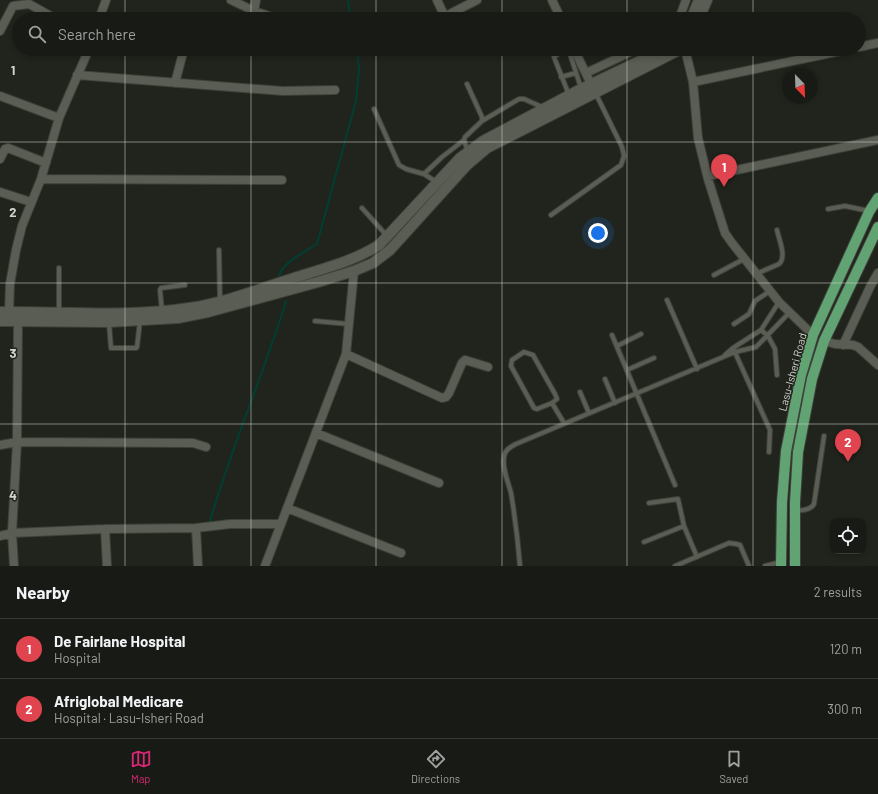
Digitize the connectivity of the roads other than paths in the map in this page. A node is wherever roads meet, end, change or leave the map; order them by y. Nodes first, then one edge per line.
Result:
1 (106, 0) edge
2 (231, 0) edge
3 (256, 0) edge
4 (437, 0) edge
5 (477, 0) edge
6 (552, 0) edge
7 (686, 0) edge
8 (700, 0) edge
9 (254, 11) junction
10 (43, 12) edge
11 (102, 12) edge
12 (257, 12) edge
13 (441, 12) edge
14 (454, 12) edge
15 (558, 12) edge
16 (682, 12) edge
17 (694, 12) edge
18 (700, 12) edge
19 (0, 31) edge
20 (878, 43) edge
21 (866, 46) edge
22 (86, 56) edge
23 (182, 56) edge
24 (555, 56) edge
25 (571, 56) edge
26 (578, 56) edge
27 (623, 56) edge
28 (653, 56) edge
29 (665, 56) edge
30 (687, 56) edge
31 (820, 56) edge
32 (576, 73) junction
33 (586, 73) junction
34 (77, 75) junction
35 (561, 77) junction
36 (693, 82) junction
37 (175, 83) junction
38 (467, 84) dead end
39 (593, 88) junction
40 (581, 89) junction
41 (335, 90) dead end
42 (568, 95) junction
43 (0, 96) edge
44 (545, 108) junction
45 (374, 109) dead end
46 (59, 118) junction
47 (482, 121) junction
48 (464, 140) junction
49 (878, 140) edge
50 (468, 152) junction
51 (0, 159) edge
52 (46, 163) junction
53 (424, 174) junction
54 (41, 179) junction
55 (708, 179) junction
56 (282, 180) dead end
57 (438, 183) junction
58 (0, 192) edge
59 (878, 198) edge
60 (31, 202) junction
61 (362, 208) dead end
62 (828, 209) dead end
63 (869, 212) junction
64 (551, 215) dead end
65 (878, 226) edge
66 (777, 230) dead end
67 (388, 236) junction
68 (219, 250) dead end
69 (744, 260) junction
70 (59, 268) dead end
71 (354, 271) junction
72 (878, 273) edge
73 (756, 274) junction
74 (714, 275) dead end
75 (185, 285) dead end
76 (770, 291) junction
77 (667, 300) dead end
78 (220, 301) junction
79 (779, 302) junction
80 (162, 311) junction
81 (5, 312) edge
82 (789, 313) junction
83 (59, 314) junction
84 (0, 321) edge
85 (18, 321) junction
86 (140, 321) junction
87 (315, 321) dead end
88 (109, 322) junction
89 (350, 324) junction
90 (734, 324) dead end
91 (761, 330) junction
92 (641, 334) dead end
93 (612, 335) dead end
94 (813, 335) junction
95 (768, 336) junction
96 (824, 341) junction
97 (843, 345) junction
98 (617, 346) junction
99 (734, 350) junction
100 (346, 354) junction
101 (654, 358) dead end
102 (878, 365) edge
103 (488, 366) dead end
104 (697, 368) junction
105 (627, 370) junction
106 (778, 375) dead end
107 (605, 379) dead end
108 (580, 392) dead end
109 (637, 393) junction
110 (552, 403) junction
111 (615, 403) junction
112 (589, 413) junction
113 (564, 423) junction
114 (316, 434) junction
115 (824, 436) dead end
116 (17, 442) junction
117 (0, 444) edge
118 (206, 447) dead end
119 (769, 452) dead end
120 (439, 483) dead end
121 (675, 485) dead end
122 (649, 503) dead end
123 (287, 508) junction
124 (795, 511) junction
125 (280, 524) junction
126 (684, 526) junction
127 (199, 527) junction
128 (105, 529) junction
129 (12, 533) junction
130 (0, 536) edge
131 (644, 542) dead end
132 (401, 553) dead end
133 (697, 557) junction
134 (781, 564) edge
135 (14, 566) edge
136 (107, 566) edge
137 (198, 566) edge
138 (265, 566) edge
139 (520, 566) edge
140 (675, 566) edge
141 (749, 566) edge
142 (764, 566) edge
143 (795, 566) edge

1 - 11 street
2 - 9 street
3 - 9 street
4 - 13 street
5 - 14 street
6 - 15 street
7 - 16 street
8 - 17 main road
8 - 18 main road
9 - 12 street
10 - 19 street
20 - 21 street
22 - 34 street
23 - 37 street
24 - 35 lane
25 - 32 lane
26 - 33 street
27 - 33 street
28 - 39 main road
29 - 39 main road
30 - 36 street
31 - 36 street
32 - 35 lane
32 - 40 lane
33 - 39 street
34 - 37 street
34 - 46 street
35 - 42 lane
36 - 55 street
37 - 41 street
38 - 47 lane
39 - 40 main road
39 - 64 lane
39 - 71 main road
40 - 42 main road
42 - 44 main road
43 - 46 street
44 - 47 lane
44 - 50 main road
45 - 53 lane
46 - 52 street
47 - 48 lane
48 - 50 lane
48 - 53 lane
49 - 55 street
50 - 57 main road
51 - 52 street
52 - 54 street
53 - 57 lane
54 - 56 street
54 - 60 street
55 - 69 street
57 - 67 main road
58 - 60 street
59 - 63 main road, Lasu-Isheri Road
60 - 81 street
61 - 67 lane
62 - 63 lane
63 - 94 main road, Lasu-Isheri Road
65 - 96 main road, Lasu-Isheri Road
66 - 73 lane
67 - 78 main road
68 - 78 lane
69 - 73 street
69 - 74 lane
70 - 83 lane
71 - 86 main road
71 - 89 street
72 - 97 street
73 - 76 street
75 - 80 lane
76 - 79 street
76 - 90 lane
77 - 104 lane
78 - 80 main road
79 - 82 street
79 - 91 lane
80 - 83 main road
81 - 83 main road
82 - 94 street
82 - 95 lane
84 - 85 main road
85 - 88 main road
85 - 116 street
86 - 88 main road
86 - 88 lane
87 - 89 lane
89 - 100 street
91 - 95 lane
91 - 99 lane
92 - 98 lane
93 - 98 lane
94 - 134 main road, Lasu-Isheri Road
95 - 99 lane
95 - 106 lane
96 - 97 street
96 - 124 main road, Lasu-Isheri Road
97 - 102 street
98 - 105 lane
99 - 104 lane
99 - 119 lane
100 - 103 street
100 - 114 street
101 - 105 lane
104 - 109 lane
105 - 109 lane
107 - 111 lane
108 - 112 lane
109 - 111 lane
109 - 121 lane
110 - 110 lane
110 - 113 lane
111 - 112 lane
112 - 113 lane
113 - 139 lane
114 - 120 street
114 - 123 street
115 - 124 lane
116 - 117 street
116 - 118 street
116 - 129 street
122 - 126 lane
123 - 125 street
123 - 132 street
124 - 143 main road, Lasu-Isheri Road
125 - 127 street
125 - 138 street
126 - 131 lane
126 - 133 lane
127 - 128 street
127 - 137 street
128 - 129 street
128 - 136 street
129 - 130 street
129 - 135 street
133 - 140 lane
133 - 141 lane
134 - 142 lane

